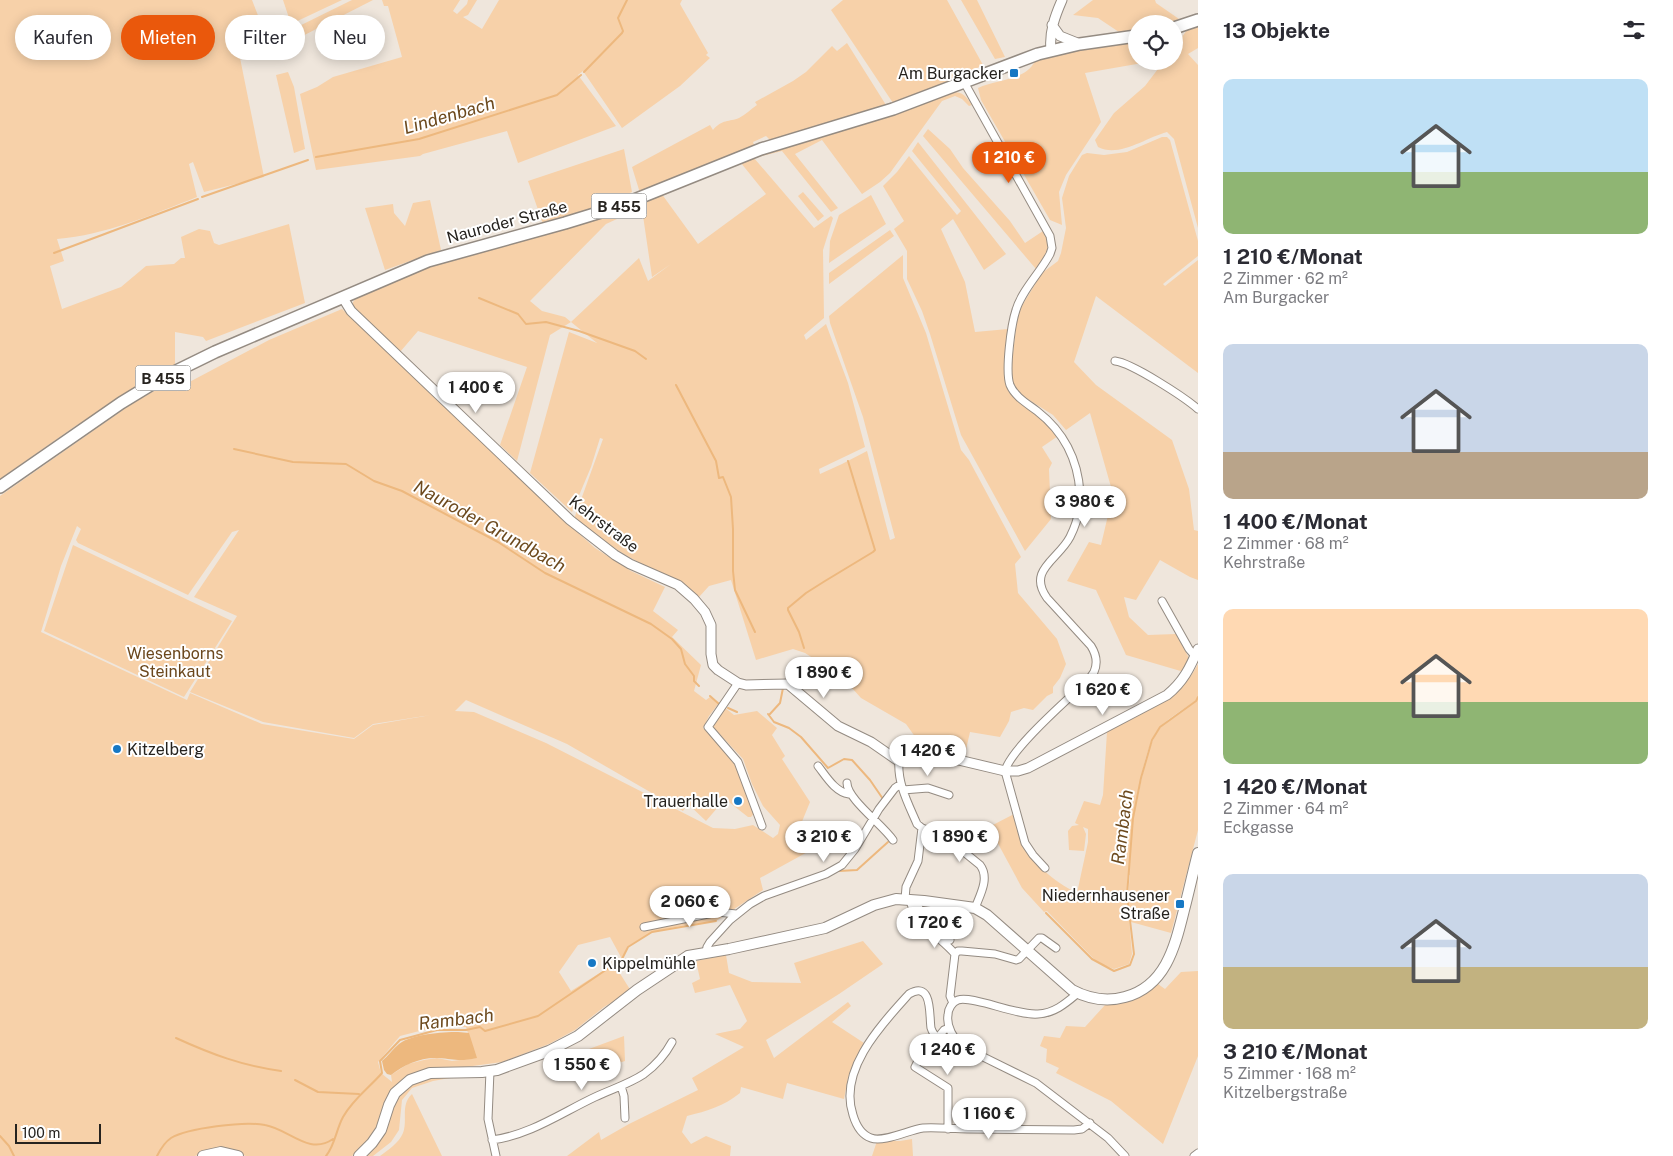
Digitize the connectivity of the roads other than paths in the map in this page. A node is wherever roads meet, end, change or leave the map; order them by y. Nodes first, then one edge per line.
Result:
1 (1062, 0) edge
2 (1198, 20) edge
3 (1052, 25) junction
4 (1183, 25) edge
5 (1128, 37) edge
6 (1080, 44) junction
7 (1050, 50) junction
8 (964, 82) junction
9 (343, 298) junction
10 (1115, 361) dead end
11 (1198, 410) edge
12 (0, 487) edge
13 (1162, 601) dead end
14 (1197, 653) edge
15 (738, 683) junction
16 (899, 760) junction
17 (818, 766) dead end
18 (1005, 771) junction
19 (847, 783) dead end
20 (902, 787) junction
21 (849, 794) junction
22 (949, 795) dead end
23 (873, 818) junction
24 (762, 826) dead end
25 (922, 828) junction
26 (893, 840) dead end
27 (1198, 854) edge
28 (1045, 868) dead end
29 (910, 899) junction
30 (975, 908) junction
31 (736, 914) junction
32 (644, 927) dead end
33 (950, 940) dead end
34 (1056, 948) dead end
35 (1026, 951) junction
36 (706, 952) junction
37 (955, 954) junction
38 (1078, 993) junction
39 (953, 1003) junction
40 (949, 1028) junction
41 (937, 1039) junction
42 (672, 1042) dead end
43 (490, 1071) junction
44 (621, 1086) junction
45 (624, 1118) dead end
46 (1090, 1123) junction
47 (948, 1129) junction
48 (492, 1140) junction
49 (1198, 1152) edge
50 (202, 1156) edge
51 (238, 1156) edge
52 (359, 1156) edge
53 (496, 1156) edge
54 (1125, 1156) edge
55 (1194, 1156) edge

1 - 3 street
2 - 4 main road
3 - 6 street
3 - 7 street
5 - 6 main road, B 455
6 - 7 main road, B 455
7 - 8 main road, Nauroder Straße / B 455
8 - 9 main road, Nauroder Straße / B 455
8 - 18 street
9 - 12 main road, Nauroder Straße / B 455
9 - 15 street, Kehrstraße
10 - 11 street
13 - 14 street
14 - 18 street
15 - 16 street
15 - 24 street
16 - 18 street
16 - 20 street
17 - 21 street
18 - 28 street
19 - 21 street
20 - 22 street
20 - 23 street
20 - 25 street
21 - 23 street
23 - 26 street
23 - 31 street
25 - 29 street
25 - 30 street
27 - 38 main road
29 - 30 main road
29 - 33 street
29 - 36 main road
29 - 37 street
30 - 35 main road
31 - 32 street
31 - 36 street
34 - 35 street
35 - 37 street
35 - 38 main road
36 - 43 main road
37 - 39 street
38 - 39 street
39 - 40 street
40 - 41 street
40 - 46 street
41 - 47 street
41 - 47 street
42 - 44 street
43 - 48 street
43 - 52 main road
44 - 45 street
44 - 48 street
46 - 47 street
46 - 54 street
48 - 53 street
49 - 55 street
50 - 51 main road

